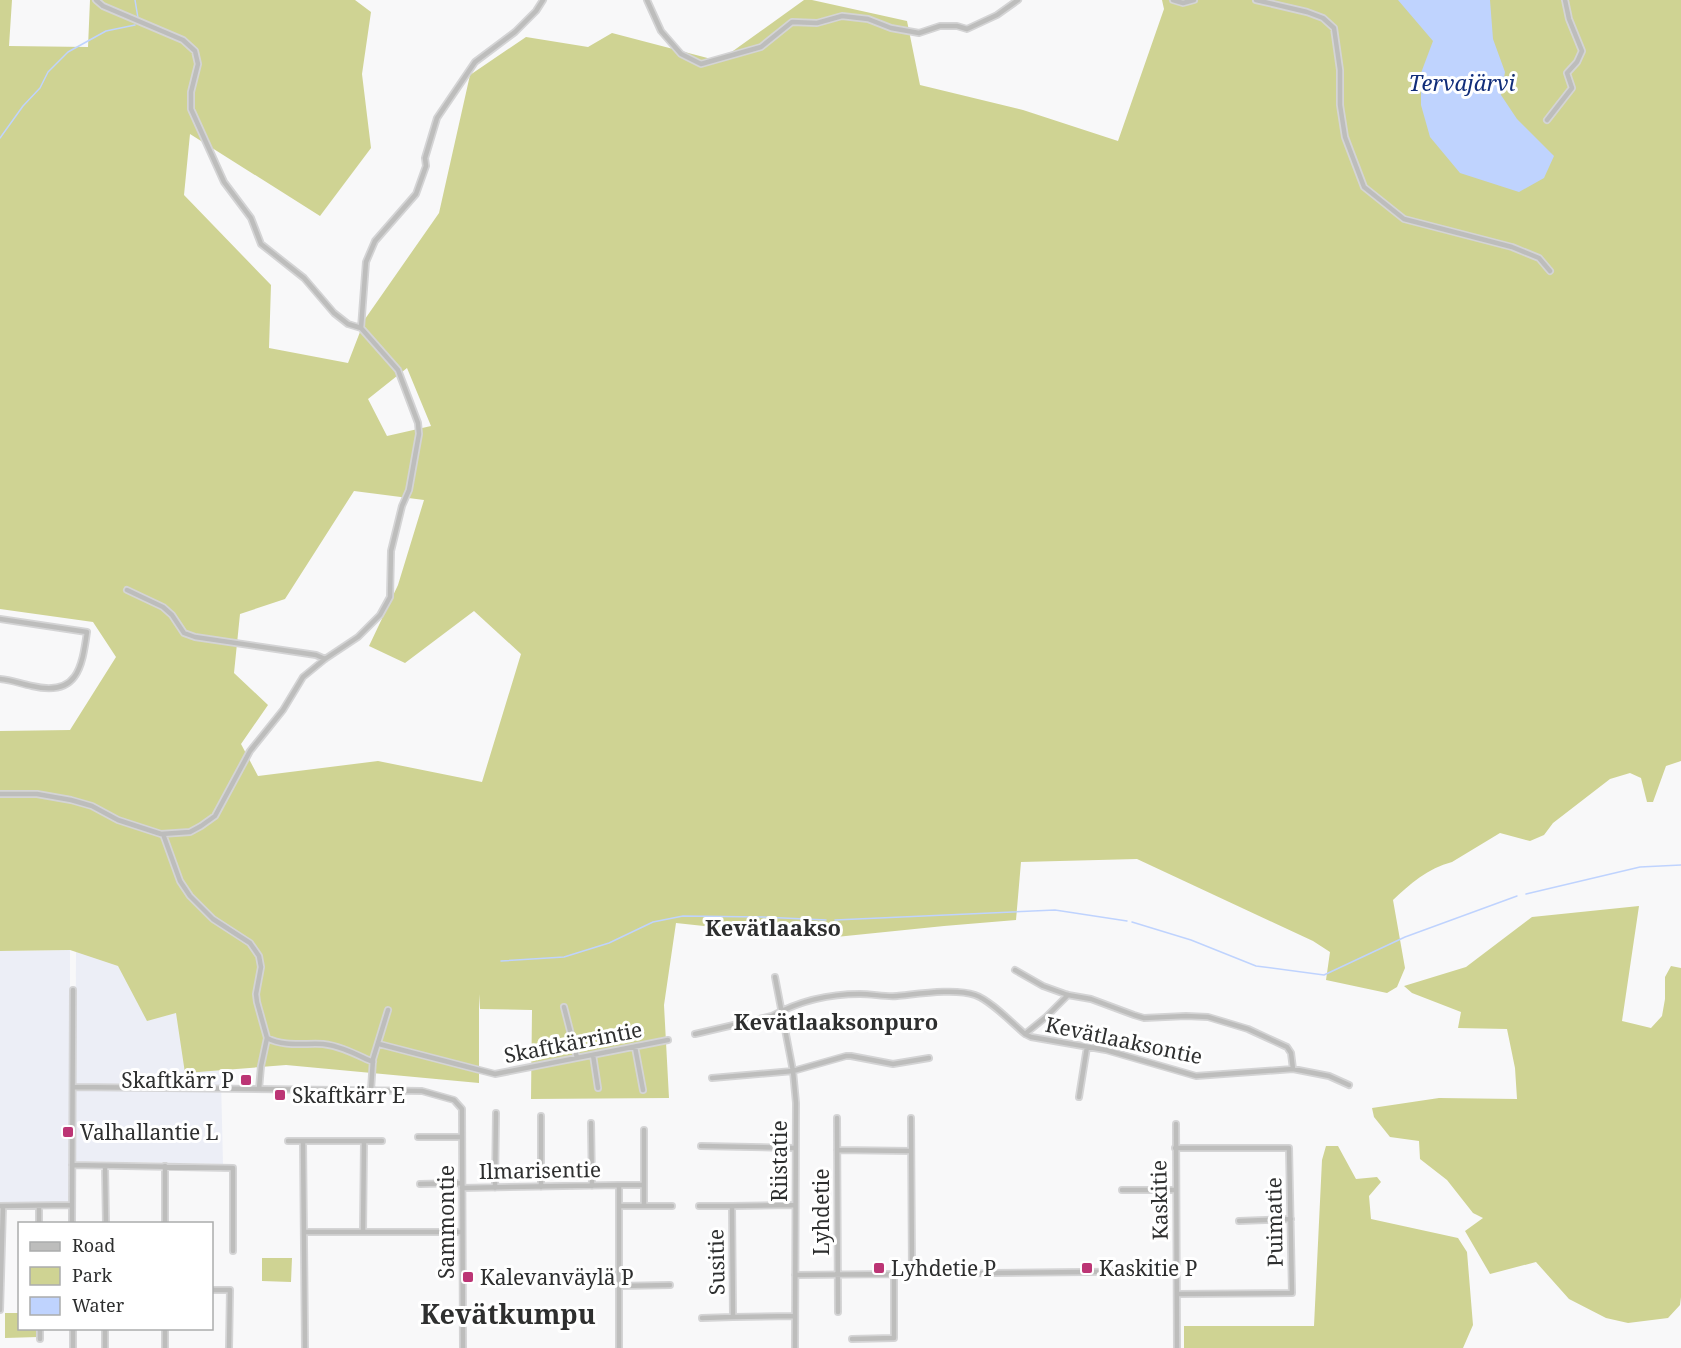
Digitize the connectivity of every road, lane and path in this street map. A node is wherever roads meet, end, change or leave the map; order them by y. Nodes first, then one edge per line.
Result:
1 (96, 0) edge
2 (543, 0) edge
3 (647, 0) edge
4 (1018, 0) edge
5 (1173, 0) edge
6 (1194, 0) edge
7 (1256, 0) edge
8 (1565, 0) edge
9 (1547, 120) dead end
10 (1550, 271) dead end
11 (361, 328) junction
12 (127, 590) dead end
13 (0, 619) edge
14 (325, 659) junction
15 (0, 679) edge
16 (0, 794) edge
17 (163, 834) junction
18 (1015, 970) dead end
19 (775, 977) dead end
20 (73, 990) dead end
21 (1068, 995) junction
22 (564, 1006) dead end
23 (388, 1010) dead end
24 (781, 1011) junction
25 (695, 1034) dead end
26 (1025, 1034) junction
27 (267, 1038) junction
28 (668, 1040) dead end
29 (379, 1044) junction
30 (635, 1047) junction
31 (1088, 1047) junction
32 (593, 1054) junction
33 (577, 1058) junction
34 (929, 1058) dead end
35 (373, 1062) junction
36 (1293, 1069) junction
37 (792, 1071) junction
38 (712, 1078) dead end
39 (1349, 1085) dead end
40 (73, 1088) junction
41 (598, 1088) dead end
42 (259, 1089) junction
43 (371, 1090) junction
44 (643, 1090) dead end
45 (1079, 1098) dead end
46 (496, 1113) dead end
47 (541, 1116) dead end
48 (837, 1118) dead end
49 (911, 1118) dead end
50 (591, 1123) dead end
51 (1176, 1124) dead end
52 (645, 1130) dead end
53 (418, 1137) dead end
54 (462, 1137) junction
55 (288, 1141) dead end
56 (303, 1141) junction
57 (364, 1141) junction
58 (382, 1141) dead end
59 (701, 1146) dead end
60 (794, 1148) junction
61 (1175, 1148) junction
62 (837, 1150) junction
63 (911, 1151) junction
64 (72, 1165) junction
65 (105, 1166) junction
66 (165, 1166) junction
67 (420, 1184) dead end
68 (618, 1185) junction
69 (644, 1185) junction
70 (462, 1186) junction
71 (592, 1186) junction
72 (542, 1187) junction
73 (495, 1188) junction
74 (1122, 1190) dead end
75 (1176, 1190) junction
76 (71, 1205) junction
77 (644, 1205) junction
78 (795, 1205) junction
79 (1, 1206) edge
80 (39, 1206) junction
81 (619, 1206) junction
82 (672, 1206) dead end
83 (699, 1206) dead end
84 (732, 1206) junction
85 (1290, 1219) junction
86 (1239, 1221) dead end
87 (39, 1222) edge
88 (72, 1222) edge
89 (106, 1222) edge
90 (165, 1222) edge
91 (304, 1232) junction
92 (363, 1232) junction
93 (462, 1232) junction
94 (233, 1251) dead end
95 (1177, 1271) junction
96 (838, 1274) junction
97 (912, 1274) junction
98 (795, 1275) junction
99 (894, 1275) junction
100 (619, 1286) junction
101 (670, 1286) dead end
102 (213, 1290) edge
103 (1177, 1294) junction
104 (0, 1310) edge
105 (838, 1312) dead end
106 (795, 1316) junction
107 (733, 1317) junction
108 (702, 1318) dead end
109 (40, 1330) edge
110 (73, 1330) edge
111 (105, 1330) edge
112 (165, 1330) edge
113 (40, 1339) dead end
114 (852, 1339) dead end
115 (73, 1348) edge
116 (105, 1348) edge
117 (165, 1348) edge
118 (230, 1348) edge
119 (305, 1348) edge
120 (463, 1348) edge
121 (619, 1348) edge
122 (795, 1348) edge
123 (1177, 1348) edge

1 - 11 street
2 - 11 street
3 - 4 street
5 - 6 street
7 - 10 street
8 - 9 street
11 - 14 street
12 - 14 street
13 - 15 street
14 - 17 street
16 - 17 street
17 - 27 street
18 - 21 street
19 - 24 street, Riistatie
20 - 40 street
21 - 26 street
21 - 36 street
22 - 33 street
23 - 29 street
24 - 25 street, Kevätlaaksontie
24 - 26 street, Kevätlaaksontie
24 - 37 street, Riistatie
26 - 31 street, Kevätlaaksontie
27 - 35 street
27 - 42 street
28 - 30 street, Skaftkärrintie
29 - 33 street, Skaftkärrintie
29 - 35 street
30 - 32 street, Skaftkärrintie
30 - 44 street
31 - 36 street, Kevätlaaksontie
31 - 45 street
32 - 33 street, Skaftkärrintie
32 - 41 street
34 - 37 street
35 - 43 street
36 - 39 street, Kevätlaaksontie
37 - 38 street
37 - 60 street, Riistatie
40 - 42 street
40 - 64 street
42 - 43 street
43 - 54 street, Sammontie
46 - 73 street
47 - 72 street
48 - 62 street, Lyhdetie
49 - 63 street
50 - 71 street
51 - 61 street, Kaskitie
52 - 69 street
53 - 54 street
54 - 70 street, Sammontie
55 - 56 street
56 - 57 street
56 - 91 street
57 - 58 street
57 - 92 street
59 - 60 street
60 - 78 street, Riistatie
61 - 75 street, Kaskitie
61 - 85 street, Puimatie
62 - 63 street, Lyhdetie
62 - 96 street, Lyhdetie
63 - 97 street
64 - 65 street
64 - 76 street
65 - 66 street
65 - 89 street
66 - 90 street
66 - 94 street
67 - 70 street, Ilmarisentie
68 - 69 street, Ilmarisentie
68 - 71 street, Ilmarisentie
68 - 81 street, Ilmarisentie
69 - 77 street
70 - 73 street, Ilmarisentie
70 - 93 street, Sammontie
71 - 72 street, Ilmarisentie
72 - 73 street, Ilmarisentie
74 - 75 street
75 - 95 street, Kaskitie
76 - 80 street
76 - 88 street
77 - 81 street
77 - 82 street
78 - 84 street, Susitie
78 - 98 street, Riistatie
79 - 80 street
79 - 104 street
80 - 87 street
81 - 100 street, Ilmarisentie
83 - 84 street, Susitie
84 - 107 street, Susitie
85 - 86 street
85 - 103 street, Puimatie
91 - 92 street
91 - 119 street
92 - 93 street
93 - 120 street, Sammontie
95 - 97 street
95 - 103 street, Kaskitie
96 - 98 street
96 - 99 street
96 - 105 street, Lyhdetie
97 - 99 street
98 - 106 street, Riistatie
99 - 114 street
100 - 101 street
100 - 121 street, Ilmarisentie
102 - 118 street
103 - 123 street, Kaskitie
106 - 107 street, Susitie
106 - 122 street, Riistatie
107 - 108 street, Susitie
109 - 113 street
110 - 115 street
111 - 116 street
112 - 117 street

